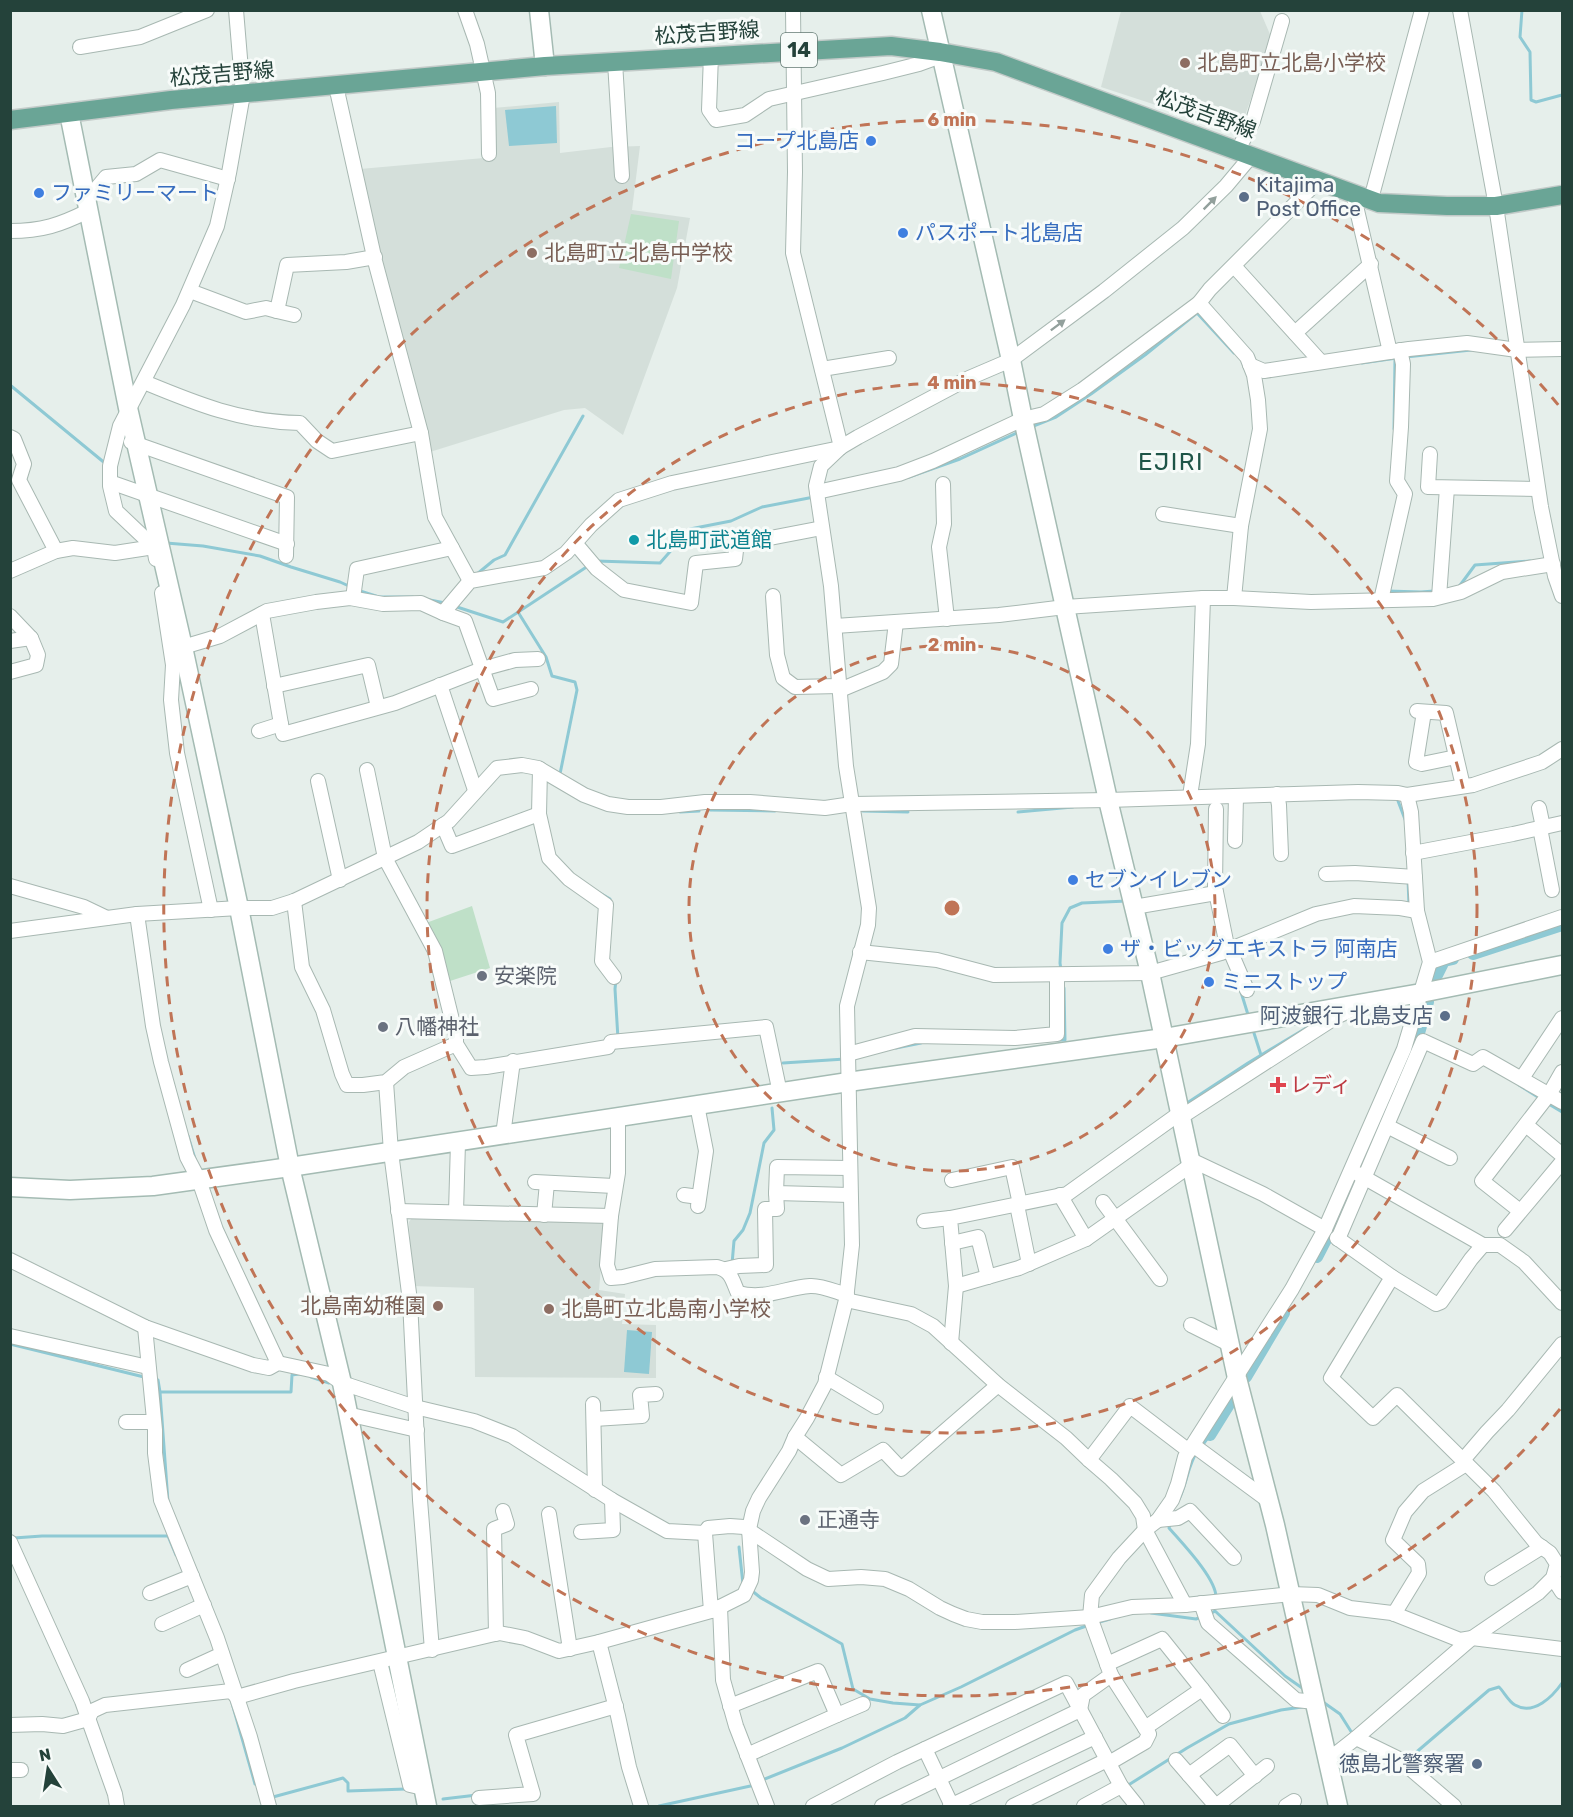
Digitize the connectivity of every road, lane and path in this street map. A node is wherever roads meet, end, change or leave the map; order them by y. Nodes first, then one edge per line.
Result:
1 (207, 10) edge
2 (236, 10) edge
3 (465, 10) edge
4 (539, 10) edge
5 (794, 10) edge
6 (931, 10) edge
7 (1422, 10) edge
8 (1460, 10) edge
9 (1282, 21) dead end
10 (80, 47) dead end
11 (795, 50) junction
12 (941, 54) junction
13 (711, 56) junction
14 (615, 62) junction
15 (545, 66) junction
16 (482, 72) junction
17 (336, 86) junction
18 (243, 94) junction
19 (795, 94) junction
20 (69, 113) junction
21 (10, 120) edge
22 (1245, 153) junction
23 (489, 154) dead end
24 (622, 176) dead end
25 (228, 180) junction
26 (1319, 180) junction
27 (1353, 193) junction
28 (1562, 194) edge
29 (1371, 200) junction
30 (87, 206) junction
31 (1496, 206) junction
32 (10, 231) edge
33 (375, 257) junction
34 (1371, 264) junction
35 (1234, 266) junction
36 (190, 291) junction
37 (1199, 303) junction
38 (277, 311) junction
39 (294, 315) dead end
40 (1295, 333) junction
41 (1563, 349) edge
42 (1517, 350) junction
43 (1398, 356) junction
44 (890, 358) dead end
45 (1011, 360) junction
46 (1321, 362) junction
47 (1250, 365) junction
48 (822, 369) junction
49 (144, 382) junction
50 (128, 408) junction
51 (1024, 426) junction
52 (421, 433) junction
53 (10, 436) edge
54 (117, 437) junction
55 (136, 444) junction
56 (841, 447) junction
57 (1430, 454) dead end
58 (110, 482) junction
59 (943, 484) dead end
60 (1447, 488) junction
61 (1538, 489) junction
62 (817, 492) junction
63 (148, 495) junction
64 (1163, 514) dead end
65 (1241, 526) junction
66 (822, 528) junction
67 (575, 543) junction
68 (158, 545) junction
69 (452, 548) junction
70 (56, 551) junction
71 (1556, 567) edge
72 (10, 571) edge
73 (470, 581) junction
74 (772, 596) dead end
75 (1563, 596) edge
76 (1439, 597) junction
77 (353, 598) junction
78 (1203, 598) junction
79 (1234, 598) junction
80 (1381, 600) junction
81 (1065, 607) junction
82 (443, 613) junction
83 (262, 614) junction
84 (10, 616) edge
85 (947, 619) junction
86 (896, 622) junction
87 (835, 626) junction
88 (31, 638) junction
89 (10, 641) edge
90 (177, 647) junction
91 (538, 659) dead end
92 (482, 669) junction
93 (10, 672) edge
94 (440, 685) junction
95 (274, 686) junction
96 (840, 688) junction
97 (531, 689) dead end
98 (378, 707) junction
99 (281, 724) junction
100 (259, 731) dead end
101 (1563, 749) edge
102 (1456, 757) junction
103 (540, 769) junction
104 (367, 770) dead end
105 (318, 781) dead end
106 (1463, 786) junction
107 (475, 790) junction
108 (1277, 794) junction
109 (1407, 795) junction
110 (1190, 796) junction
111 (1236, 799) junction
112 (1108, 800) junction
113 (852, 804) junction
114 (1539, 808) dead end
115 (1216, 809) dead end
116 (539, 814) junction
117 (1563, 823) edge
118 (443, 825) junction
119 (1541, 828) junction
120 (1235, 841) dead end
121 (1413, 853) junction
122 (1281, 854) dead end
123 (385, 858) junction
124 (1326, 874) dead end
125 (1415, 877) junction
126 (340, 880) junction
127 (10, 886) edge
128 (1552, 890) dead end
129 (1216, 892) junction
130 (294, 901) junction
131 (1133, 903) junction
132 (239, 908) junction
133 (211, 910) junction
134 (1417, 911) junction
135 (137, 914) junction
136 (1563, 917) edge
137 (107, 918) junction
138 (10, 931) edge
139 (1230, 949) junction
140 (860, 952) junction
141 (1430, 962) junction
142 (1563, 965) edge
143 (1150, 973) junction
144 (1060, 975) junction
145 (614, 977) dead end
146 (1247, 990) dead end
147 (1421, 993) junction
148 (1369, 1002) junction
149 (1563, 1018) edge
150 (1164, 1038) junction
151 (456, 1044) junction
152 (848, 1058) junction
153 (513, 1061) junction
154 (1563, 1072) edge
155 (1522, 1078) junction
156 (386, 1082) junction
157 (849, 1082) junction
158 (780, 1093) junction
159 (1550, 1094) junction
160 (1563, 1102) edge
161 (697, 1105) junction
162 (1179, 1112) junction
163 (618, 1117) junction
164 (1526, 1125) junction
165 (1387, 1126) junction
166 (503, 1135) junction
167 (458, 1142) junction
168 (391, 1152) junction
169 (1563, 1155) edge
170 (1450, 1158) dead end
171 (1190, 1162) junction
172 (1563, 1162) edge
173 (290, 1167) junction
174 (850, 1168) junction
175 (1351, 1170) junction
176 (1364, 1178) junction
177 (199, 1180) junction
178 (952, 1180) dead end
179 (614, 1186) junction
180 (10, 1187) edge
181 (776, 1193) junction
182 (684, 1195) dead end
183 (850, 1195) junction
184 (1060, 1195) junction
185 (1103, 1202) dead end
186 (1018, 1204) junction
187 (398, 1211) junction
188 (1520, 1211) junction
189 (456, 1212) junction
190 (544, 1215) junction
191 (610, 1216) junction
192 (950, 1218) junction
193 (1114, 1219) junction
194 (924, 1221) dead end
195 (1325, 1229) junction
196 (1505, 1230) dead end
197 (1086, 1239) junction
198 (952, 1243) junction
199 (1483, 1245) junction
200 (10, 1260) edge
201 (1029, 1264) junction
202 (726, 1269) junction
203 (988, 1277) junction
204 (1392, 1277) junction
205 (1160, 1279) dead end
206 (956, 1287) junction
207 (847, 1298) junction
208 (1563, 1303) edge
209 (1191, 1325) dead end
210 (145, 1327) junction
211 (10, 1336) edge
212 (951, 1342) junction
213 (1229, 1344) junction
214 (1563, 1344) edge
215 (278, 1363) junction
216 (148, 1367) junction
217 (826, 1377) junction
218 (1237, 1378) junction
219 (342, 1383) junction
220 (998, 1385) junction
221 (656, 1394) dead end
222 (593, 1404) dead end
223 (416, 1407) junction
224 (876, 1407) dead end
225 (347, 1414) junction
226 (594, 1419) junction
227 (126, 1422) dead end
228 (154, 1422) junction
229 (417, 1430) junction
230 (795, 1437) junction
231 (1195, 1450) junction
232 (1089, 1460) junction
233 (1465, 1462) junction
234 (595, 1490) junction
235 (612, 1500) junction
236 (1269, 1502) junction
237 (503, 1511) dead end
238 (549, 1515) dead end
239 (1158, 1520) junction
240 (749, 1529) junction
241 (1145, 1530) junction
242 (581, 1532) dead end
243 (705, 1533) junction
244 (10, 1542) edge
245 (1542, 1547) junction
246 (1558, 1556) edge
247 (1234, 1558) dead end
248 (192, 1576) junction
249 (1492, 1578) dead end
250 (1553, 1578) junction
251 (1563, 1592) edge
252 (150, 1593) dead end
253 (1291, 1594) junction
254 (1201, 1603) junction
255 (204, 1605) junction
256 (1185, 1605) junction
257 (715, 1609) junction
258 (1394, 1614) junction
259 (1089, 1617) junction
260 (162, 1624) dead end
261 (496, 1634) junction
262 (1472, 1638) junction
263 (599, 1642) junction
264 (570, 1648) junction
265 (1563, 1649) edge
266 (432, 1650) junction
267 (222, 1654) junction
268 (388, 1660) junction
269 (187, 1670) dead end
270 (1109, 1670) junction
271 (1202, 1689) junction
272 (1314, 1696) junction
273 (237, 1697) junction
274 (863, 1704) dead end
275 (616, 1706) junction
276 (730, 1706) junction
277 (1080, 1710) junction
278 (837, 1715) junction
279 (1223, 1716) dead end
280 (88, 1719) junction
281 (10, 1725) edge
282 (1145, 1728) junction
283 (1095, 1737) junction
284 (1356, 1738) junction
285 (925, 1749) junction
286 (747, 1755) junction
287 (1176, 1760) dead end
288 (1328, 1760) junction
289 (1108, 1762) junction
290 (1267, 1766) dead end
291 (1189, 1775) junction
292 (1255, 1776) junction
293 (939, 1779) junction
294 (1121, 1786) junction
295 (1443, 1797) junction
296 (479, 1798) dead end
297 (117, 1806) edge
298 (268, 1806) edge
299 (427, 1806) edge
300 (641, 1806) edge
301 (767, 1806) edge
302 (813, 1806) edge
303 (882, 1806) edge
304 (952, 1806) edge
305 (1012, 1806) edge
306 (1084, 1806) edge
307 (1137, 1806) edge
308 (1216, 1806) edge
309 (1338, 1806) edge
310 (1431, 1806) edge
311 (1454, 1806) edge

1 - 10 street
2 - 18 street
3 - 16 street
4 - 15 street
5 - 11 street
6 - 12 street
7 - 29 street
8 - 31 street
9 - 22 street
11 - 12 main road, 松茂吉野線 / 14
11 - 13 main road, 松茂吉野線 / 14
11 - 19 street
12 - 19 street
12 - 22 main road, 松茂吉野線 / 14
12 - 45 street
13 - 14 main road, 松茂吉野線 / 14
13 - 19 street
14 - 15 main road, 松茂吉野線 / 14
14 - 24 street
15 - 16 main road, 松茂吉野線 / 14
16 - 17 main road, 松茂吉野線 / 14
16 - 23 street
17 - 18 main road, 松茂吉野線 / 14
17 - 33 street
18 - 20 main road, 松茂吉野線 / 14
18 - 25 street
19 - 48 street
20 - 21 main road, 松茂吉野線 / 14
20 - 30 street
22 - 26 main road, 松茂吉野線 / 14
45 -> 22 street
25 - 30 street
25 - 36 street
26 - 27 main road, 松茂吉野線 / 14
26 - 35 street
27 - 29 main road, 松茂吉野線 / 14
27 - 34 street
28 - 31 main road, 松茂吉野線 / 14
29 - 31 main road, 松茂吉野線 / 14
30 - 32 street
30 - 50 street
31 - 42 street
33 - 38 street
33 - 52 street
34 - 40 street
34 - 43 street
35 - 37 street
35 - 40 street
36 - 38 street
36 - 49 street
37 - 47 street
37 - 51 street
38 - 39 street
40 - 46 street
41 - 42 street
42 - 43 street
42 - 61 street
43 - 46 street
43 - 80 street
44 - 48 street
45 - 51 street
45 - 56 street
46 - 47 street
47 - 65 street
48 - 56 street
49 - 50 street
49 - 52 street
50 - 54 street
50 - 55 street
51 - 62 street
51 - 81 street
52 - 69 street
53 - 70 street
54 - 55 street
54 - 58 street
55 - 63 street
55 - 63 street
56 - 62 street
56 - 67 street
57 - 60 street
58 - 63 street
58 - 68 street
59 - 85 street
60 - 61 street
60 - 76 street
61 - 71 street
62 - 66 street
63 - 68 street
64 - 65 street
65 - 79 street
66 - 67 street
66 - 87 street
67 - 73 street
68 - 70 street
68 - 90 street
69 - 73 street
69 - 77 street
70 - 72 street
71 - 75 street
71 - 76 street
73 - 82 street
74 - 96 street
76 - 80 street
77 - 82 street
77 - 83 street
78 - 79 street
78 - 81 street
78 - 110 street
79 - 80 street
81 - 85 street
81 - 112 street
82 - 92 street
83 - 90 street
83 - 95 street
84 - 88 street
85 - 86 street
86 - 87 street
86 - 96 street
87 - 96 street
88 - 89 street
88 - 93 street
90 - 132 street
90 - 133 street
91 - 92 street
92 - 94 street
92 - 97 street
94 - 98 street
94 - 107 street
95 - 98 street
95 - 99 street
96 - 113 street
98 - 99 street
99 - 100 street
101 - 106 street
102 - 102 street
102 - 106 street
103 - 107 street
103 - 113 street
103 - 116 street
104 - 123 street
105 - 126 street
106 - 109 street
107 - 118 street
108 - 109 street
108 - 111 street
108 - 122 street
109 - 121 street
110 - 111 street
110 - 112 street
111 - 120 street
112 - 113 street
112 - 131 street
113 - 140 street
114 - 119 street
115 - 129 street
116 - 118 street
116 - 145 street
117 - 119 street
118 - 123 street
119 - 121 street
119 - 128 street
121 - 125 street
123 - 126 street
123 - 151 street
124 - 125 street
125 - 134 street
126 - 130 street
127 - 137 street
129 - 131 street
129 - 139 street
130 - 132 street
130 - 156 street
131 - 143 street
132 - 133 street
132 - 173 street
133 - 135 street
134 - 139 street
134 - 141 street
135 - 137 street
135 - 177 street
136 - 141 street
137 - 138 street
139 - 143 street
139 - 146 street
140 - 144 street
140 - 152 street
141 - 147 street
142 - 147 street
143 - 144 street
143 - 150 street
144 - 152 street
147 - 148 street
147 - 175 street
148 - 150 street
148 - 162 street
149 - 155 street
150 - 157 street
150 - 162 street
151 - 153 street
151 - 156 street
152 - 157 street
153 - 158 street
153 - 166 street
154 - 159 street
155 - 159 street
155 - 165 street
156 - 168 street
157 - 158 street
157 - 174 street
158 - 161 street
159 - 160 street
159 - 164 street
161 - 163 street
161 - 182 street
162 - 171 street
162 - 184 street
163 - 166 street
163 - 179 street
164 - 169 street
164 - 188 street
165 - 170 street
165 - 176 street
166 - 167 street
167 - 168 street
167 - 189 street
168 - 173 street
168 - 187 street
171 - 193 street
171 - 195 street
171 - 213 street
172 - 188 street
173 - 177 street
173 - 219 street
174 - 181 street
174 - 183 street
175 - 176 street
175 - 195 street
176 - 199 street
176 - 204 street
177 - 180 street
177 - 215 street
178 - 186 street
179 - 190 street
179 - 191 street
181 - 183 street
181 - 202 street
183 - 207 street
184 - 186 street
184 - 197 street
185 - 193 street
186 - 192 street
186 - 201 street
187 - 189 street
187 - 223 street
188 - 196 street
189 - 190 street
190 - 191 street
191 - 202 street
192 - 194 street
192 - 198 street
193 - 197 street
193 - 205 street
195 - 218 street
197 - 201 street
198 - 203 street
198 - 206 street
199 - 204 street
199 - 208 street
200 - 210 street
201 - 203 street
202 - 207 street
203 - 206 street
204 - 233 street
206 - 212 street
207 - 212 street
207 - 217 street
209 - 213 street
210 - 215 street
210 - 216 street
211 - 216 street
212 - 220 street
213 - 218 street
214 - 233 street
215 - 219 street
216 - 228 street
217 - 224 street
217 - 230 street
218 - 231 street
218 - 236 street
219 - 223 street
219 - 225 street
220 - 230 street
220 - 232 street
221 - 226 street
222 - 226 street
223 - 229 street
223 - 234 street
225 - 229 street
225 - 268 street
226 - 234 street
227 - 228 street
228 - 248 street
229 - 266 street
230 - 240 street
231 - 232 street
231 - 236 street
231 - 239 street
232 - 241 street
233 - 245 street
233 - 258 street
234 - 235 street
235 - 242 street
235 - 243 street
236 - 253 street
237 - 261 street
238 - 264 street
239 - 241 street
239 - 247 street
240 - 243 street
240 - 257 street
240 - 259 street
241 - 256 street
241 - 259 street
243 - 257 street
244 - 280 street
245 - 246 street
245 - 249 street
246 - 250 street
248 - 252 street
248 - 255 street
250 - 251 street
250 - 262 street
253 - 254 street
253 - 258 street
253 - 272 street
254 - 256 street
254 - 272 street
255 - 260 street
255 - 267 street
256 - 259 street
257 - 263 street
257 - 276 street
258 - 262 street
259 - 270 street
261 - 264 street
261 - 266 street
262 - 265 street
262 - 284 street
263 - 264 street
263 - 275 street
266 - 268 street
267 - 269 street
267 - 273 street
268 - 273 street
268 - 299 street
270 - 271 street
270 - 277 street
270 - 282 street
271 - 279 street
271 - 282 street
272 - 288 street
273 - 280 street
273 - 298 street
274 - 278 street
275 - 296 street
275 - 300 street
276 - 278 street
276 - 286 street
277 - 283 street
277 - 285 street
277 - 293 street
278 - 286 street
280 - 281 street
280 - 297 street
282 - 289 street
283 - 289 street
283 - 304 street
284 - 288 street
284 - 295 street
285 - 293 street
285 - 302 street
286 - 301 street
287 - 291 street
288 - 309 street
289 - 294 street
289 - 305 street
290 - 292 street
291 - 292 street
291 - 308 street
292 - 308 street
293 - 303 street
293 - 304 street
294 - 306 street
294 - 307 street
295 - 310 street
295 - 311 street

